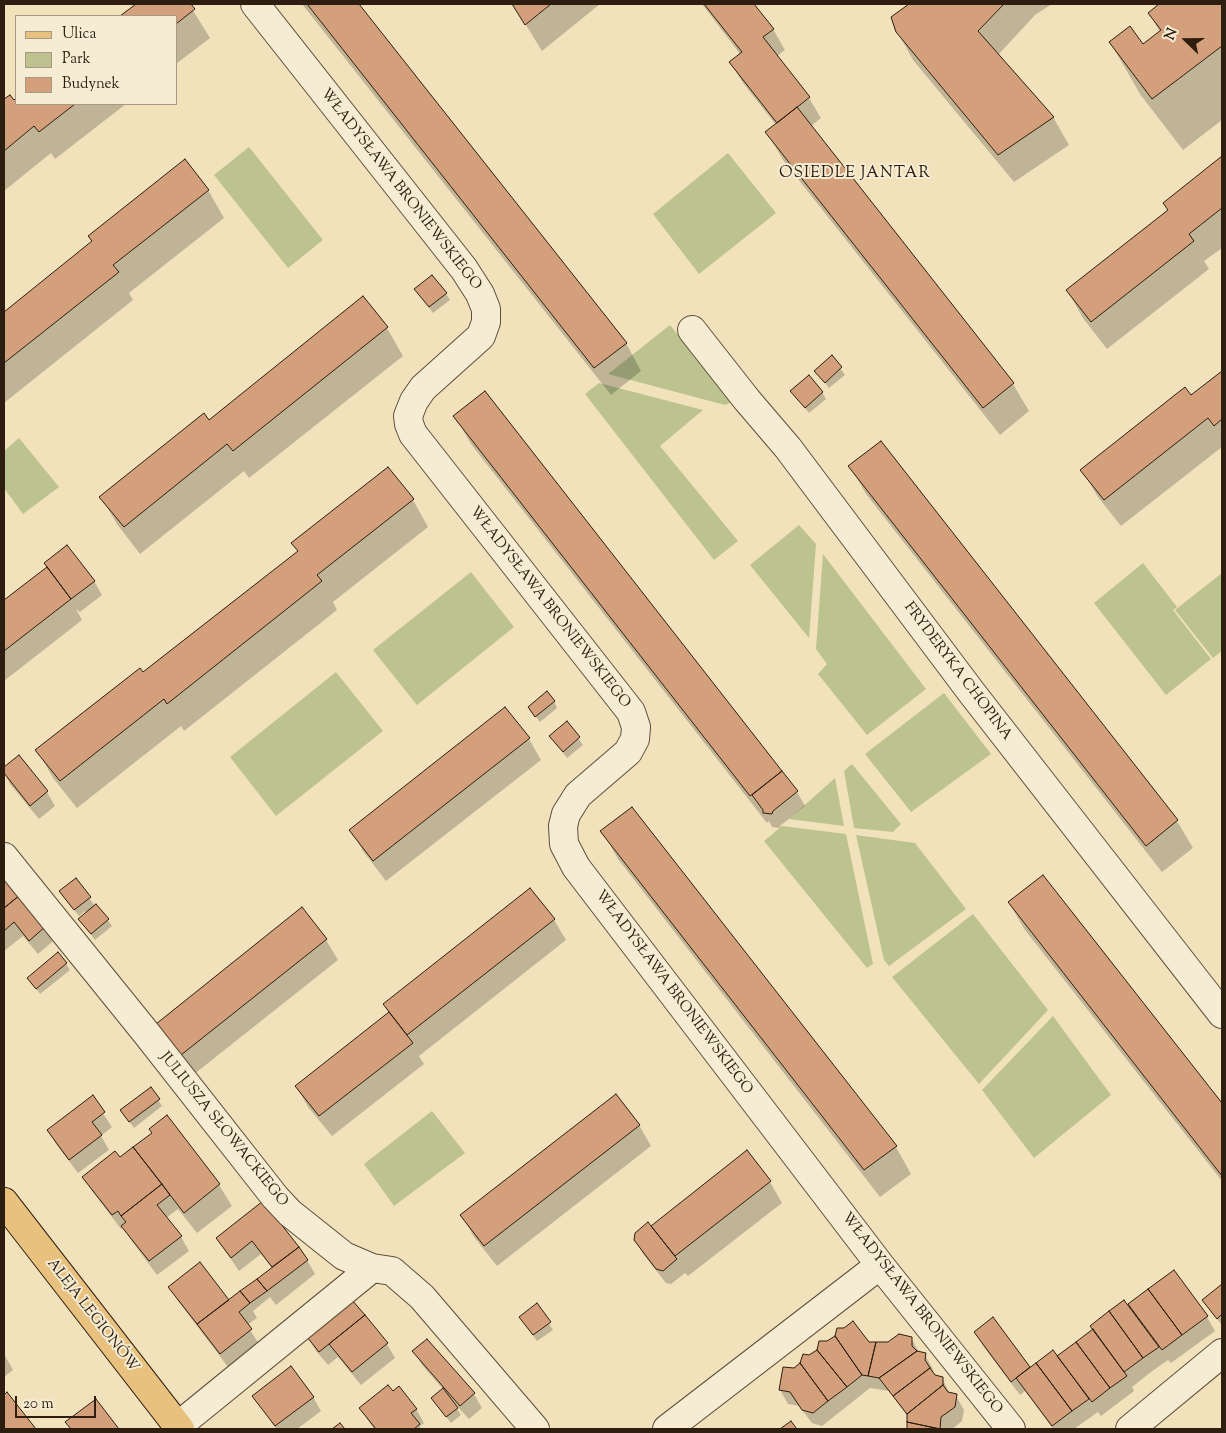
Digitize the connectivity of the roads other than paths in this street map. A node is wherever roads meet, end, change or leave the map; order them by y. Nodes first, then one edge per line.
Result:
1 (255, 4) edge
2 (692, 330) dead end
3 (4, 857) edge
4 (1222, 1014) edge
5 (4, 1202) edge
6 (880, 1264) junction
7 (372, 1268) junction
8 (1222, 1354) edge
9 (179, 1428) edge
10 (535, 1429) edge
11 (667, 1429) edge
12 (1011, 1429) edge
13 (1130, 1429) edge

1 - 6 street, WŁADYSŁAWA BRONIEWSKIEGO
2 - 4 street, FRYDERYKA CHOPINA
3 - 7 street, JULIUSZA SŁOWACKIEGO
5 - 9 main road, ALEJA LEGIONÓW
6 - 11 street
6 - 12 street, WŁADYSŁAWA BRONIEWSKIEGO
7 - 9 street
7 - 10 street, JULIUSZA SŁOWACKIEGO
8 - 13 street

